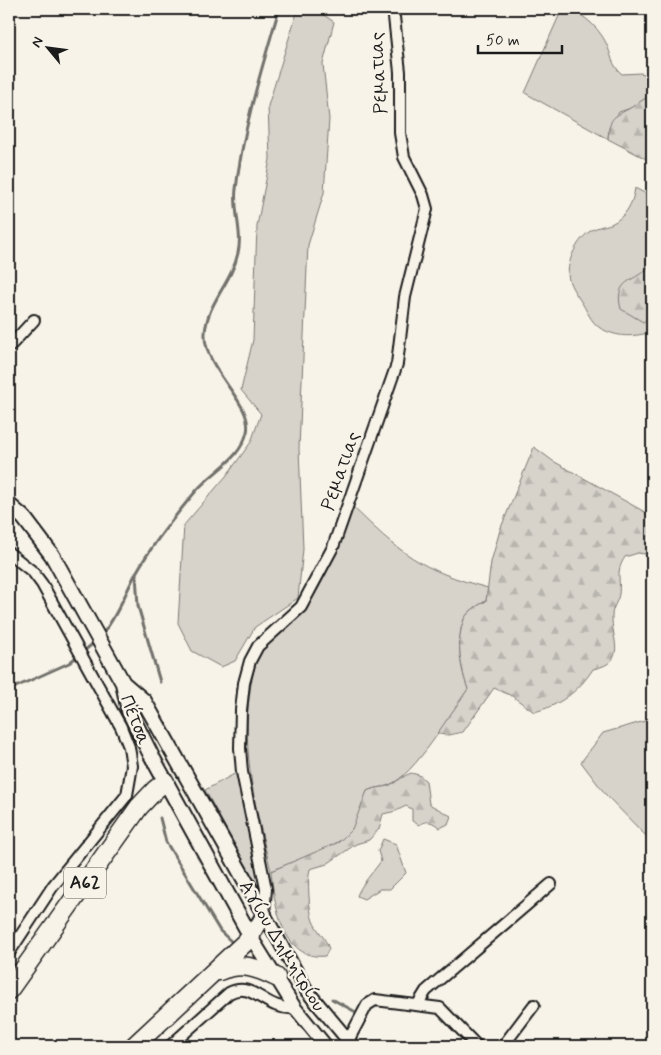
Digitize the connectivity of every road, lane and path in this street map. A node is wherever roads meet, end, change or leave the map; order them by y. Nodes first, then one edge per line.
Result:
1 (394, 17) dead end
2 (34, 320) dead end
3 (9, 347) edge
4 (9, 505) edge
5 (9, 553) edge
6 (123, 683) junction
7 (184, 772) junction
8 (166, 782) junction
9 (210, 862) joint
10 (550, 884) dead end
11 (264, 914) junction
12 (251, 937) junction
13 (9, 953) edge
14 (214, 973) junction
15 (276, 977) junction
16 (9, 990) edge
17 (418, 1004) junction
18 (534, 1005) dead end
19 (295, 1008) junction
20 (350, 1044) edge
21 (134, 1046) edge
22 (170, 1046) edge
23 (326, 1046) edge
24 (477, 1046) edge
25 (503, 1046) edge

1 - 11 street, Ρεματιας
2 - 3 street
4 - 6 main road, Πέτσα
5 - 13 street, Πέτσα
6 - 7 main road, Πέτσα
6 - 8 main road, Πέτσα
7 - 8 main road
7 - 11 main road, Πέτσα
8 - 9 main road, Πέτσα
8 - 16 highway, Α62
9 - 12 main road, Αγίου Δημητρίου
10 - 17 street
11 - 12 main road
11 - 20 street, Αγίου Δημητρίου
12 - 14 highway
12 - 15 street, Αγίου Δημητρίου
14 - 15 highway
14 - 21 highway
15 - 19 street, Αγίου Δημητρίου
17 - 20 street
17 - 24 street
18 - 25 street
19 - 22 street
19 - 23 street, Αγίου Δημητρίου

